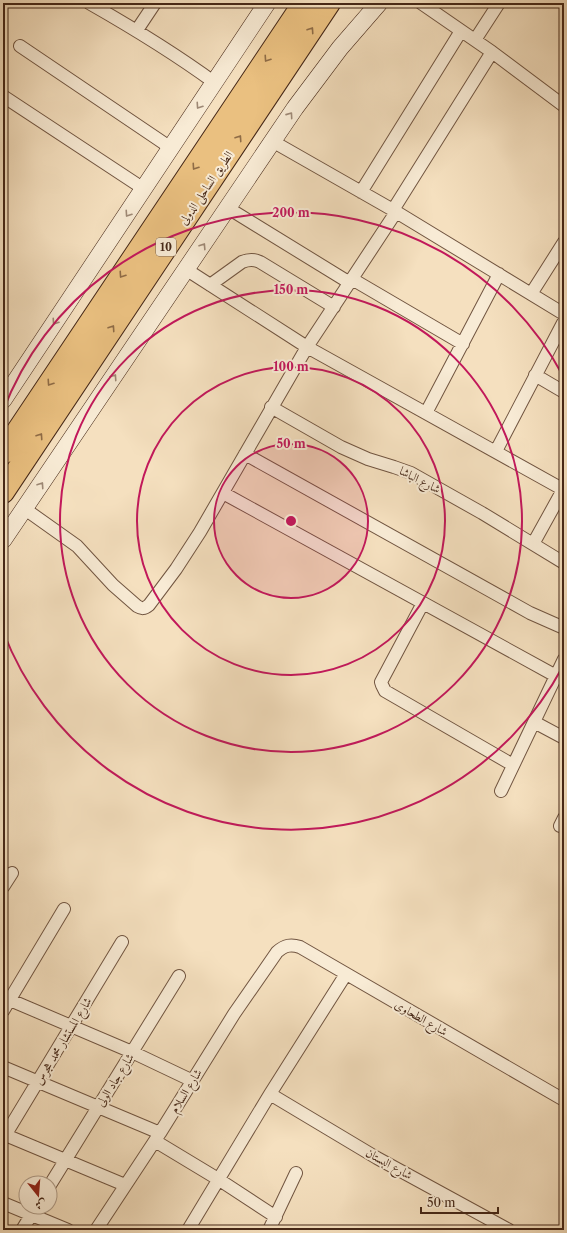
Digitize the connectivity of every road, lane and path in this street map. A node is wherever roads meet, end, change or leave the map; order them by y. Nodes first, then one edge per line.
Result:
1 (89, 3) edge
2 (156, 3) edge
3 (267, 3) edge
4 (304, 3) edge
5 (329, 3) edge
6 (379, 3) edge
7 (421, 3) edge
8 (499, 3) edge
9 (137, 30) junction
10 (461, 31) junction
11 (475, 40) junction
12 (20, 46) dead end
13 (492, 52) junction
14 (215, 83) junction
15 (3, 96) edge
16 (564, 106) edge
17 (272, 141) junction
18 (171, 148) junction
19 (144, 189) junction
20 (361, 192) junction
21 (228, 208) junction
22 (395, 211) junction
23 (564, 242) edge
24 (187, 270) junction
25 (499, 274) junction
26 (351, 281) junction
27 (210, 285) junction
28 (531, 294) junction
29 (334, 308) junction
30 (564, 315) edge
31 (463, 344) junction
32 (307, 347) junction
33 (536, 375) junction
34 (564, 392) edge
35 (3, 400) edge
36 (271, 407) junction
37 (426, 413) junction
38 (496, 451) junction
39 (3, 453) edge
40 (245, 454) junction
41 (564, 489) edge
42 (3, 492) edge
43 (223, 493) junction
44 (25, 509) junction
45 (3, 540) edge
46 (533, 544) junction
47 (564, 563) edge
48 (423, 603) junction
49 (564, 628) edge
50 (564, 659) edge
51 (556, 676) junction
52 (534, 722) junction
53 (564, 738) edge
54 (513, 765) junction
55 (501, 791) dead end
56 (12, 873) dead end
57 (3, 887) edge
58 (64, 909) dead end
59 (122, 942) dead end
60 (277, 952) joint
61 (346, 974) junction
62 (180, 976) dead end
63 (6, 999) edge
64 (3, 1011) edge
65 (71, 1026) junction
66 (132, 1052) junction
67 (3, 1067) edge
68 (193, 1081) junction
69 (38, 1082) junction
70 (270, 1094) junction
71 (564, 1100) edge
72 (98, 1107) junction
73 (4, 1136) edge
74 (157, 1137) junction
75 (65, 1160) junction
76 (296, 1173) dead end
77 (56, 1175) edge
78 (218, 1179) junction
79 (125, 1185) junction
80 (3, 1203) edge
81 (18, 1207) edge
82 (31, 1215) edge
83 (41, 1215) edge
84 (276, 1217) junction
85 (22, 1230) edge
86 (68, 1230) edge
87 (96, 1230) edge
88 (188, 1230) edge
89 (270, 1230) edge
90 (509, 1230) edge

1 - 9 street
2 - 9 street
3 - 14 street
4 -> 39 highway, الطريق الساحلى الدولى / 10
42 -> 5 highway, الطريق الساحلى الدولى / 10
17 -> 6 street
7 - 10 street
8 - 11 street
9 - 14 street
10 - 11 street
10 - 20 street
11 - 13 street
12 - 18 street
13 - 16 street
13 - 22 street
14 -> 18 street
15 - 19 street
17 - 20 street
17 - 21 street
18 - 19 street
19 -> 35 street
20 - 22 street
24 -> 21 street
21 - 26 street
22 - 25 street
22 - 26 street
23 - 28 street
24 - 27 street
44 -> 24 street
25 - 28 street
25 - 31 street
26 - 29 street
26 - 31 street
27 - 29 street
27 - 32 street
28 - 30 street
29 - 32 street
30 - 33 street
31 - 37 street
32 - 36 street
32 - 37 street
33 - 34 street
33 - 38 street
36 - 40 street
36 - 46 street, شارع الباشا
37 - 38 street
38 - 41 street
40 - 43 street
40 - 49 street
41 - 46 street
43 - 44 street
43 - 48 street
44 - 45 street
46 - 47 street, شارع الباشا
48 - 51 street
48 - 54 street
50 - 51 street
51 - 52 street
52 - 53 street
52 - 54 street
54 - 55 street
56 - 57 street
58 - 63 street
59 - 65 street, شارع المستشار محمد هجرس
60 - 61 street, شارع الطحاوى
60 - 68 street, شارع السلام
61 - 70 street
61 - 71 street, شارع الطحاوى
62 - 66 street, شارع جاد الولى
63 - 64 street
63 - 65 street
65 - 66 street
65 - 69 street, شارع المستشار محمد هجرس
66 - 68 street
66 - 72 street, شارع جاد الولى
67 - 69 street
68 - 74 street, شارع السلام
69 - 72 street
69 - 73 street, شارع المستشار محمد هجرس
70 - 78 street
70 - 90 street, شارع البستان
72 - 74 street
72 - 75 street, شارع جاد الولى
73 - 75 street
74 - 78 street
74 - 79 street, شارع السلام
75 - 77 street, شارع جاد الولى
75 - 79 street
76 - 84 street
78 - 84 street
78 - 88 street
79 - 87 street, شارع السلام
80 - 81 street
82 - 85 street
83 - 86 street
84 - 89 street

